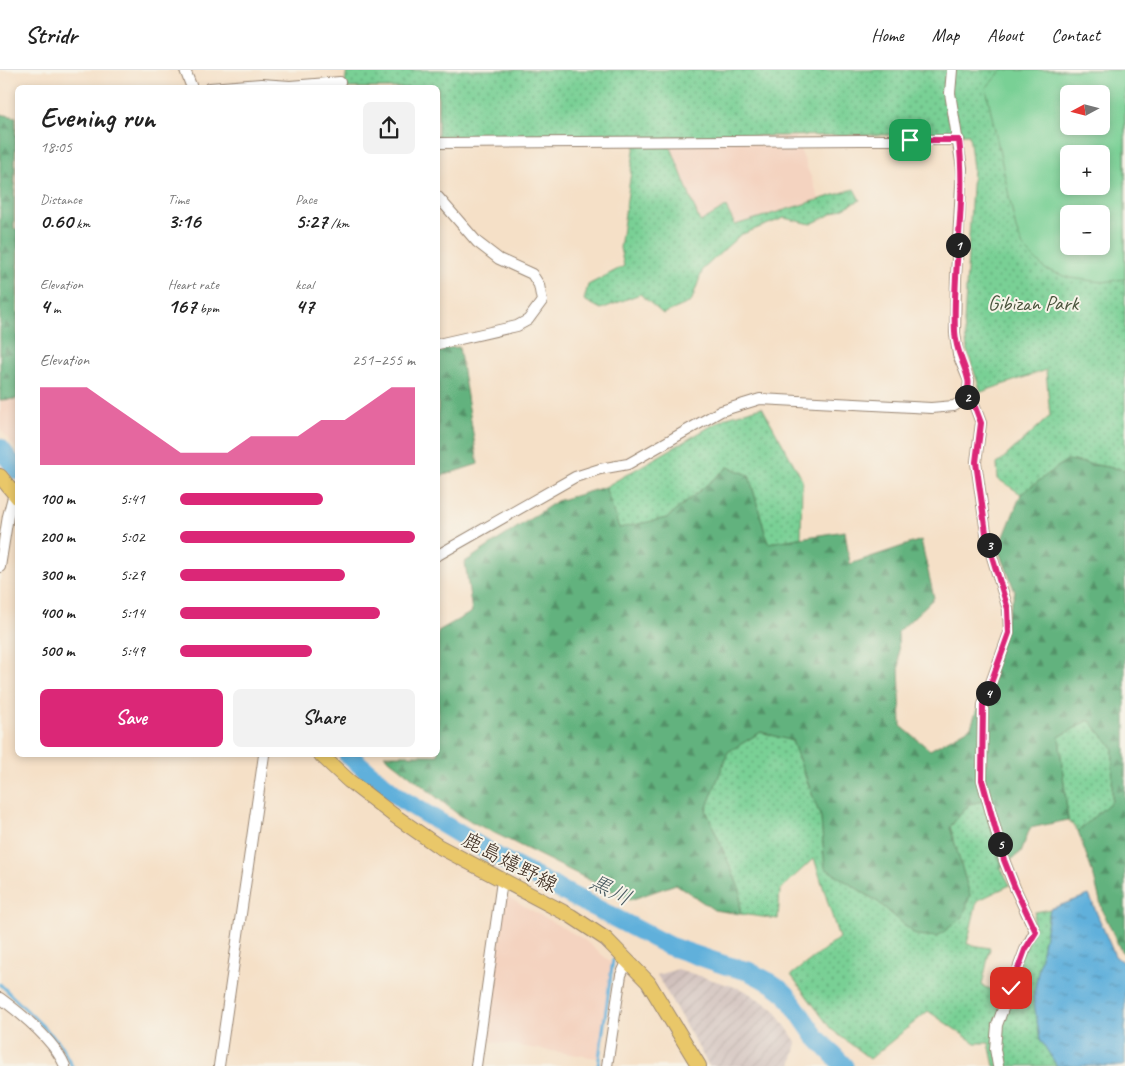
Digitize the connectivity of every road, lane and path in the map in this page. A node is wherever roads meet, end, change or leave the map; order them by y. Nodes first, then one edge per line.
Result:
1 (185, 70) edge
2 (342, 70) edge
3 (952, 70) edge
4 (191, 85) edge
5 (248, 85) edge
6 (276, 85) edge
7 (339, 85) edge
8 (959, 140) junction
9 (440, 143) edge
10 (440, 199) edge
11 (440, 344) edge
12 (966, 398) junction
13 (0, 476) edge
14 (15, 494) edge
15 (15, 498) edge
16 (440, 554) edge
17 (0, 567) edge
18 (264, 757) edge
19 (323, 757) edge
20 (502, 881) junction
21 (628, 960) junction
22 (0, 998) edge
23 (65, 1066) edge
24 (219, 1066) edge
25 (476, 1066) edge
26 (607, 1066) edge
27 (699, 1066) edge
28 (998, 1066) edge

1 - 4 street
2 - 7 street
3 - 8 street
5 - 6 street
8 - 9 street
8 - 12 street
10 - 11 street
12 - 16 street
12 - 28 street
13 - 14 main road
15 - 17 street
18 - 24 street
19 - 20 main road, 鹿島嬉野線
20 - 21 main road, 鹿島嬉野線
20 - 25 street
21 - 26 street
21 - 27 main road, 鹿島嬉野線
22 - 23 street

